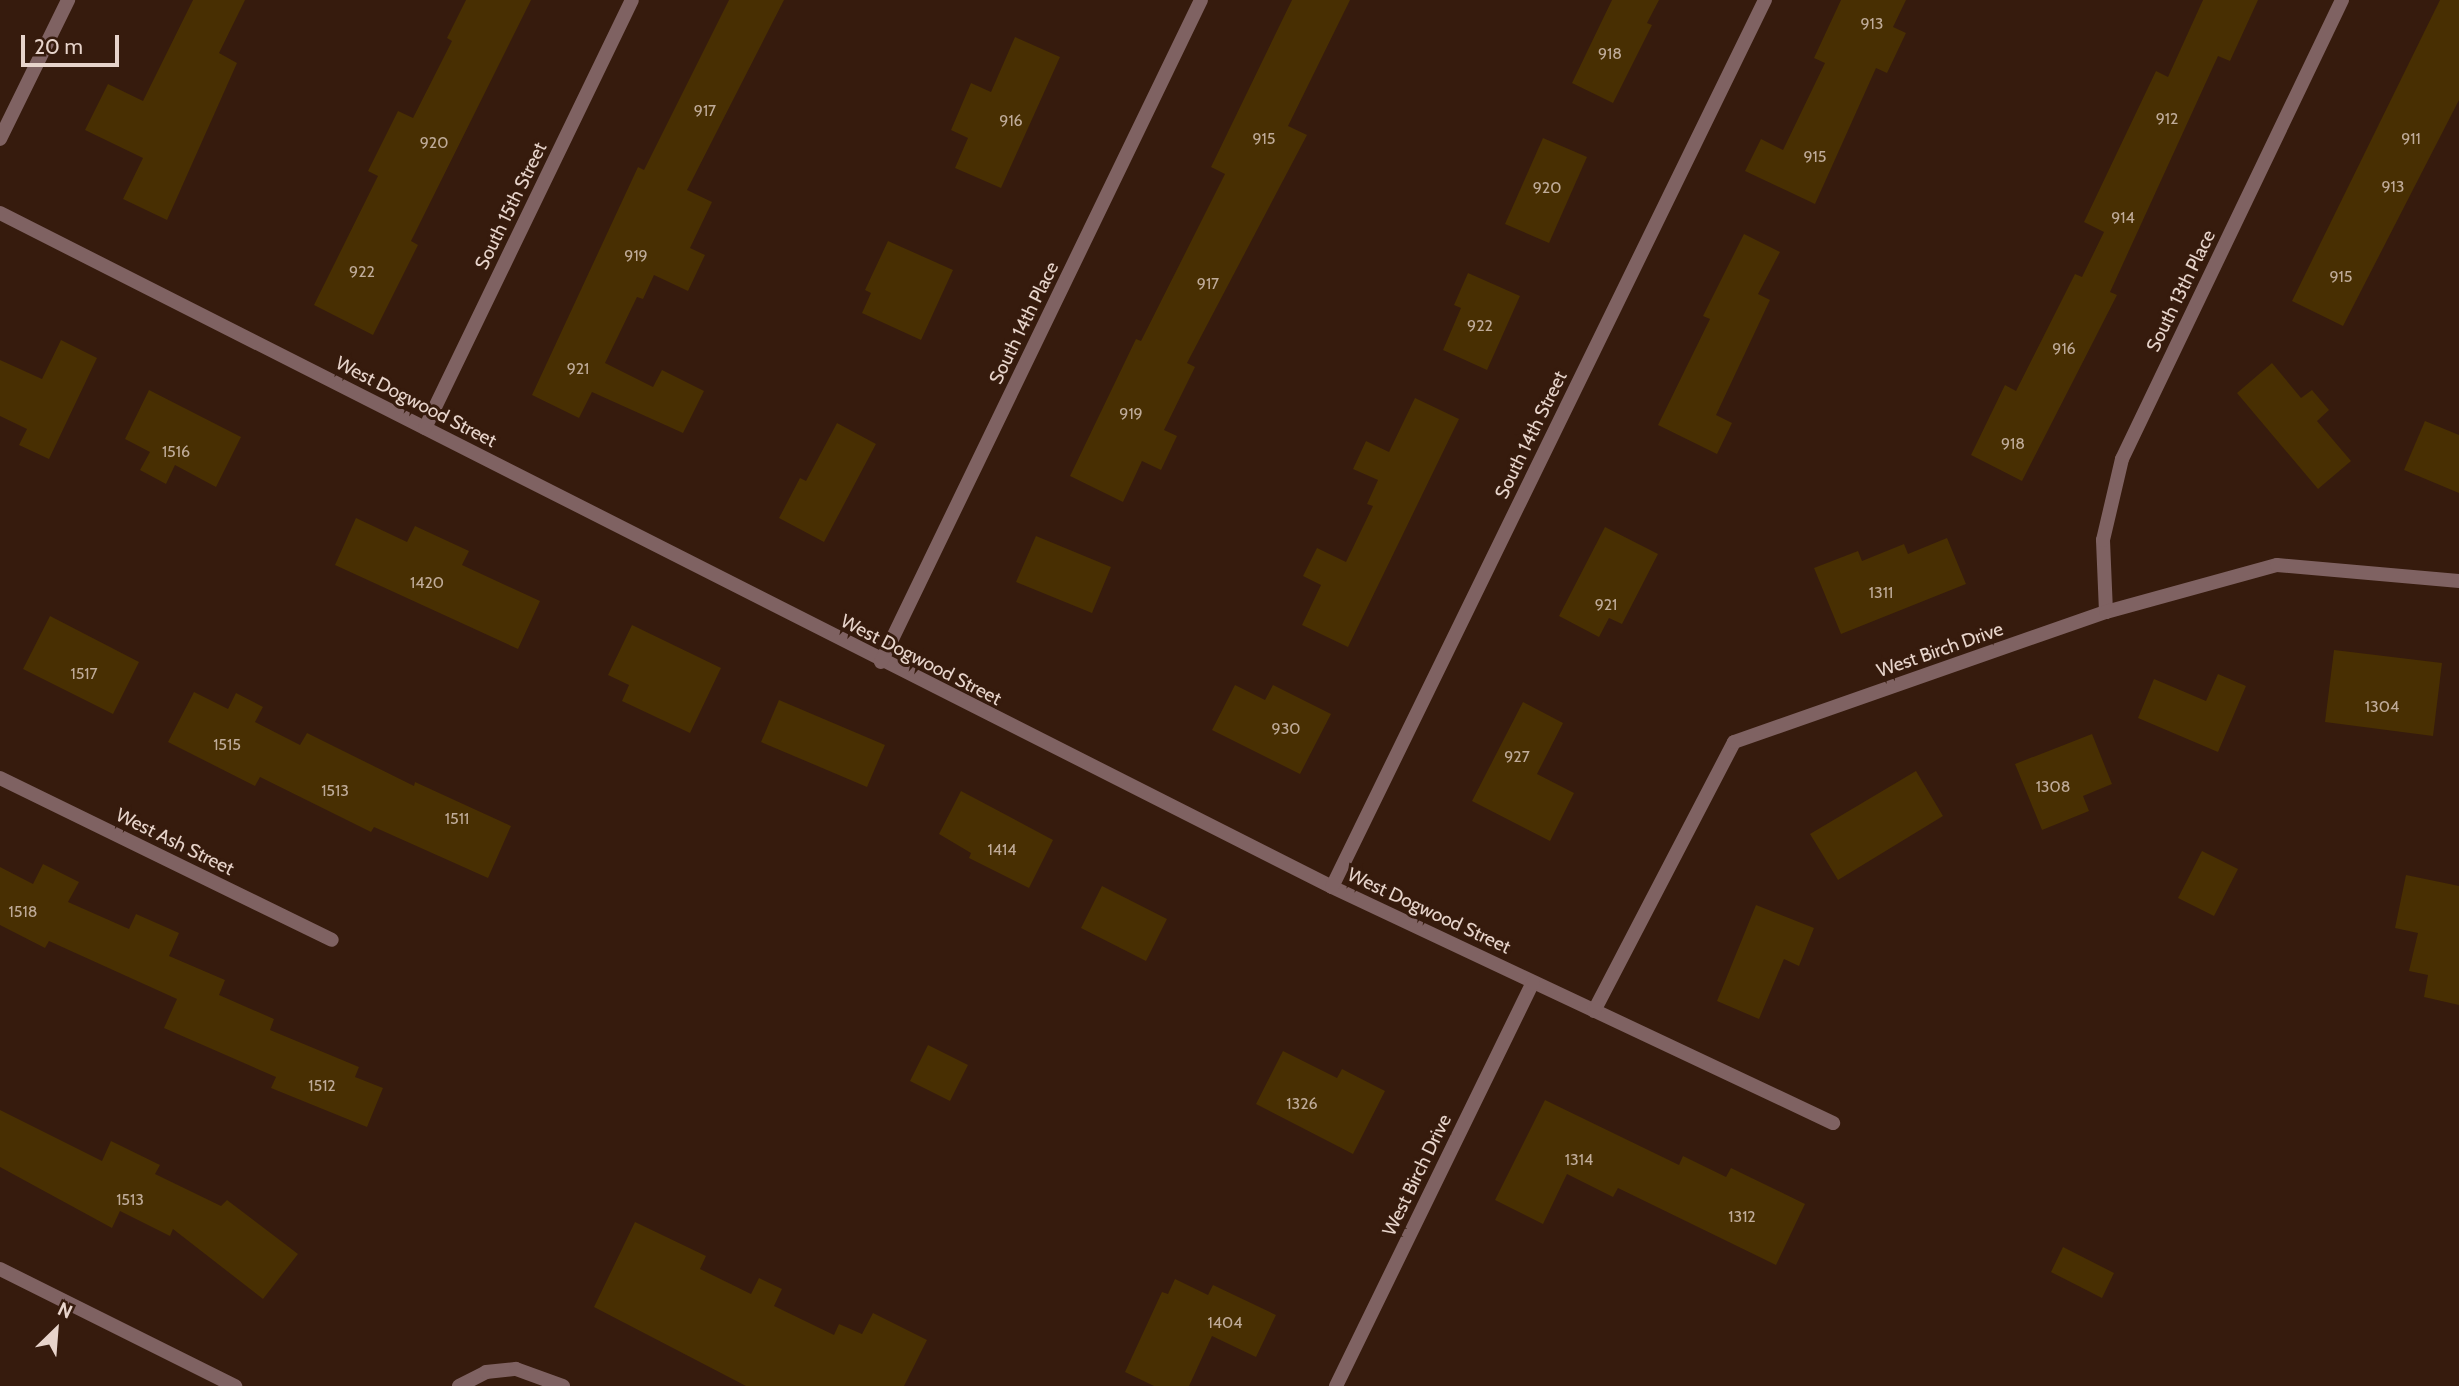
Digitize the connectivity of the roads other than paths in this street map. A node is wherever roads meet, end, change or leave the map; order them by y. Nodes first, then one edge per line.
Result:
1 (68, 0) edge
2 (632, 0) edge
3 (1201, 0) edge
4 (1765, 0) edge
5 (2342, 0) edge
6 (0, 139) edge
7 (0, 213) edge
8 (425, 428) junction
9 (2459, 581) edge
10 (2106, 612) junction
11 (881, 662) junction
12 (0, 778) edge
13 (1332, 887) junction
14 (332, 940) dead end
15 (1533, 982) junction
16 (1594, 1011) junction
17 (1833, 1123) dead end
18 (0, 1269) edge
19 (235, 1386) edge
20 (459, 1386) edge
21 (563, 1386) edge
22 (1336, 1386) edge

1 - 6 street
2 - 8 street, South 15th Street
3 - 11 street, South 14th Place
4 - 13 street, South 14th Street
5 - 10 street, South 13th Place
7 - 8 street, West Dogwood Street
8 - 11 street, West Dogwood Street
9 - 10 street, West Birch Drive
10 - 16 street, West Birch Drive
11 - 13 street, West Dogwood Street
12 - 14 street, West Ash Street
13 - 15 street, West Dogwood Street
15 - 16 street, West Dogwood Street
15 - 22 street, West Birch Drive
16 - 17 street, West Dogwood Street
18 - 19 street
20 - 21 street

